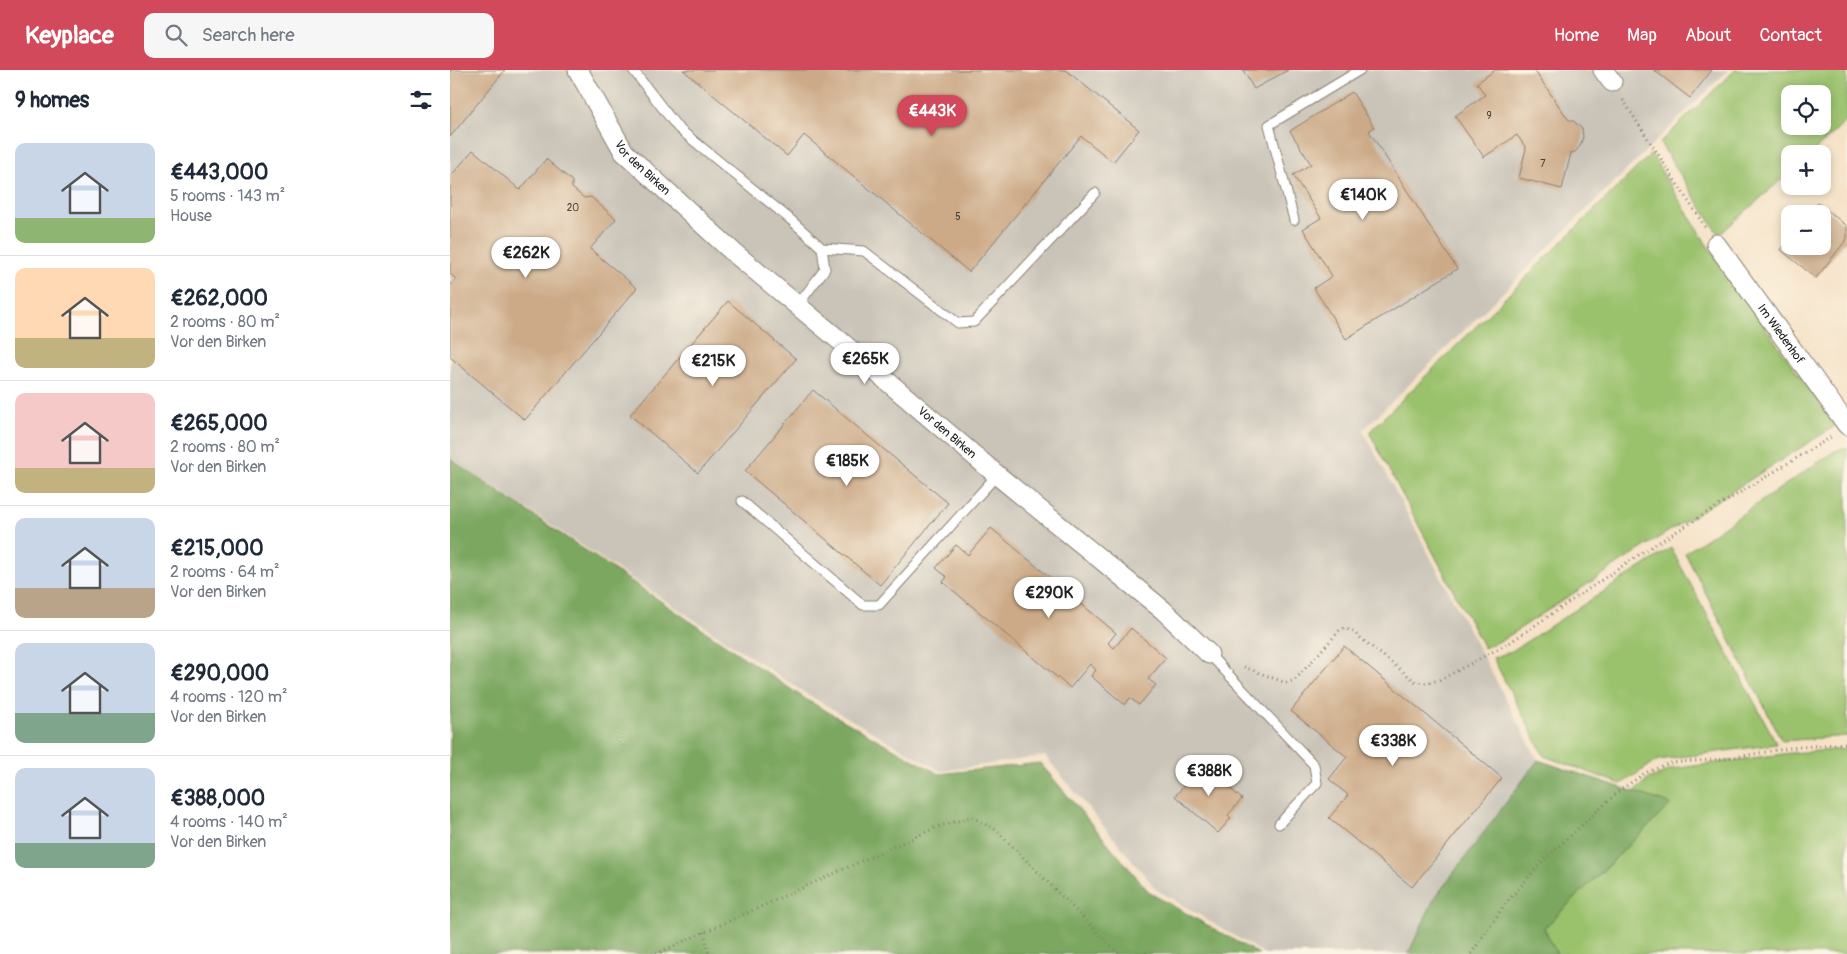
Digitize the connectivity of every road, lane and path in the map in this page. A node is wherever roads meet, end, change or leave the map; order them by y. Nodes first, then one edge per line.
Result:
1 (578, 70) edge
2 (633, 70) edge
3 (1360, 70) edge
4 (1607, 76) edge
5 (1095, 193) dead end
6 (1294, 220) dead end
7 (1716, 244) joint
8 (822, 248) junction
9 (797, 306) junction
10 (1843, 429) edge
11 (997, 475) junction
12 (742, 501) dead end
13 (1209, 654) joint
14 (1243, 666) dead end
15 (1847, 743) edge
16 (1279, 824) dead end
17 (704, 932) junction
18 (656, 954) edge
19 (709, 954) edge
20 (1119, 954) edge
21 (1471, 954) edge

1 - 9 street, Vor den Birken
2 - 8 lane
3 - 6 lane
4 - 7 path
5 - 8 lane
7 - 10 street, Im Wiedenhof
8 - 9 lane
9 - 11 street, Vor den Birken
10 - 14 path
11 - 12 lane
11 - 13 street, Vor den Birken
13 - 16 lane
15 - 21 path
17 - 18 path
17 - 19 path
17 - 20 path

